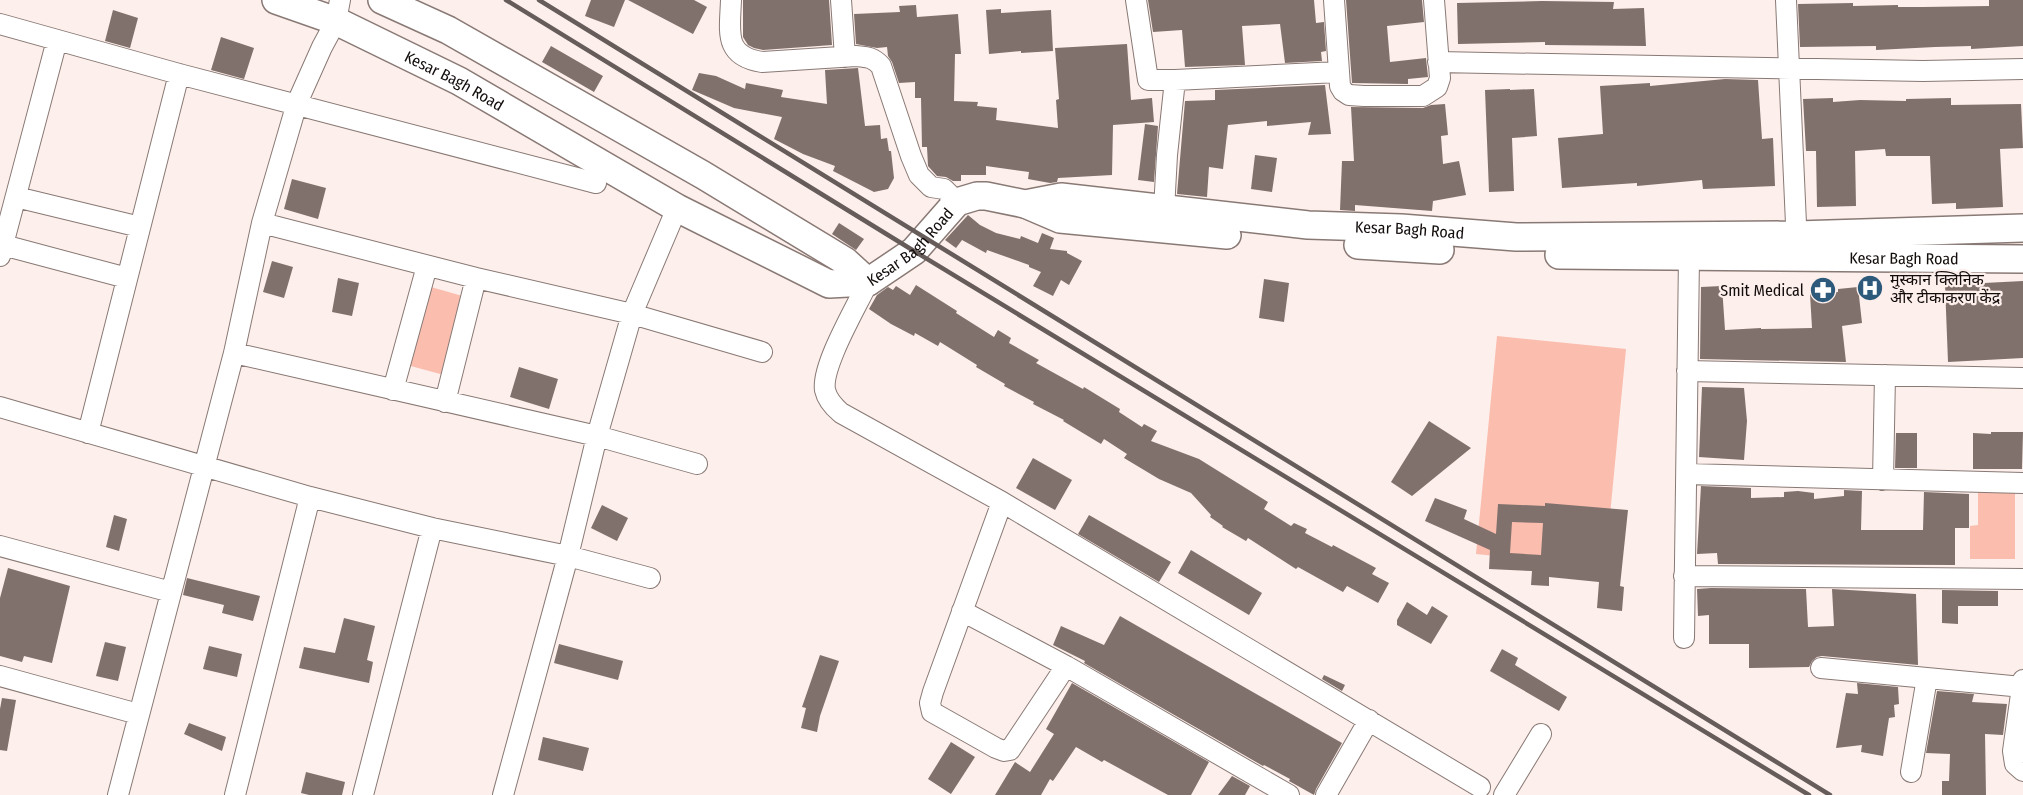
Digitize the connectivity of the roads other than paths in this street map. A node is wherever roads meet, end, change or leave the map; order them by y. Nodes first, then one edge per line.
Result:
1 (276, 0) edge
2 (382, 0) edge
3 (731, 0) edge
4 (841, 0) edge
5 (1136, 0) edge
6 (1334, 0) edge
7 (1434, 0) edge
8 (1786, 0) edge
9 (338, 10) edge
10 (0, 24) edge
11 (57, 40) junction
12 (845, 57) junction
13 (1438, 62) junction
14 (1789, 68) junction
15 (2023, 69) edge
16 (1338, 72) junction
17 (179, 74) junction
18 (1174, 80) junction
19 (297, 103) junction
20 (596, 183) dead end
21 (16, 197) junction
22 (957, 202) junction
23 (1025, 204) junction
24 (677, 208) junction
25 (1164, 210) junction
26 (262, 223) junction
27 (140, 227) junction
28 (2023, 228) edge
29 (1749, 246) junction
30 (1797, 246) junction
31 (2, 250) edge
32 (1689, 256) junction
33 (2023, 259) edge
34 (427, 266) junction
35 (128, 278) junction
36 (476, 278) junction
37 (868, 282) junction
38 (632, 314) junction
39 (762, 352) dead end
40 (234, 353) junction
41 (1687, 371) junction
42 (1885, 375) junction
43 (2023, 378) edge
44 (393, 390) junction
45 (445, 402) junction
46 (0, 406) edge
47 (88, 433) junction
48 (597, 436) junction
49 (697, 464) dead end
50 (204, 466) junction
51 (1688, 474) junction
52 (1882, 480) junction
53 (2023, 483) edge
54 (310, 497) junction
55 (1002, 502) junction
56 (432, 528) junction
57 (0, 546) edge
58 (568, 556) junction
59 (1684, 576) junction
60 (650, 578) dead end
61 (2023, 579) edge
62 (171, 592) junction
63 (962, 612) junction
64 (1684, 638) dead end
65 (1066, 666) junction
66 (1821, 668) dead end
67 (0, 676) edge
68 (1927, 678) junction
69 (2023, 685) edge
70 (138, 714) junction
71 (1369, 720) junction
72 (1541, 734) dead end
73 (2023, 771) edge
74 (1911, 772) dead end
75 (1480, 787) dead end
76 (118, 795) edge
77 (235, 795) edge
78 (363, 795) edge
79 (503, 795) edge
80 (1289, 795) edge
81 (1326, 795) edge
82 (1504, 795) edge

1 - 9 main road, Kesar Bagh Road
2 - 37 main road
3 - 12 street
4 - 12 street
5 - 18 street
6 - 16 street
7 - 13 street
8 - 14 street
9 - 19 street
9 - 24 main road, Kesar Bagh Road
10 - 11 street
11 - 17 street
11 - 21 street
12 - 22 street
13 - 14 street
13 - 16 street
14 - 15 street
14 - 30 street
16 - 18 street
17 - 19 street
17 - 27 street
18 - 25 street
19 - 20 street
19 - 26 street
21 - 27 street
21 - 31 street
22 - 23 main road, Kesar Bagh Road
22 - 37 main road, Kesar Bagh Road
23 - 25 main road, Kesar Bagh Road
23 - 32 main road
24 - 37 main road, Kesar Bagh Road
24 - 38 street
25 - 29 main road, Kesar Bagh Road
26 - 34 street
26 - 40 street
27 - 35 street
28 - 30 main road, Kesar Bagh Road
29 - 30 main road
29 - 32 main road
30 - 33 main road, Kesar Bagh Road
31 - 35 street
32 - 41 street
34 - 36 street
34 - 44 street
35 - 47 street
36 - 38 street
36 - 45 street
37 - 55 street
38 - 39 street
38 - 48 street
40 - 44 street
40 - 50 street
41 - 42 street
41 - 51 street
42 - 43 street
42 - 52 street
44 - 45 street
45 - 48 street
46 - 47 street
47 - 50 street
48 - 49 street
48 - 58 street
50 - 54 street
50 - 62 street
51 - 52 street
51 - 59 street
52 - 53 street
54 - 56 street
54 - 77 street
55 - 63 street
55 - 71 street
56 - 58 street
56 - 78 street
57 - 62 street
58 - 60 street
58 - 79 street
59 - 61 street
59 - 64 street
62 - 70 street
63 - 65 street
63 - 65 street
65 - 80 street
66 - 68 street
67 - 70 street
68 - 69 street
68 - 74 street
69 - 73 street
70 - 76 street
71 - 75 street
71 - 81 street
72 - 82 street

